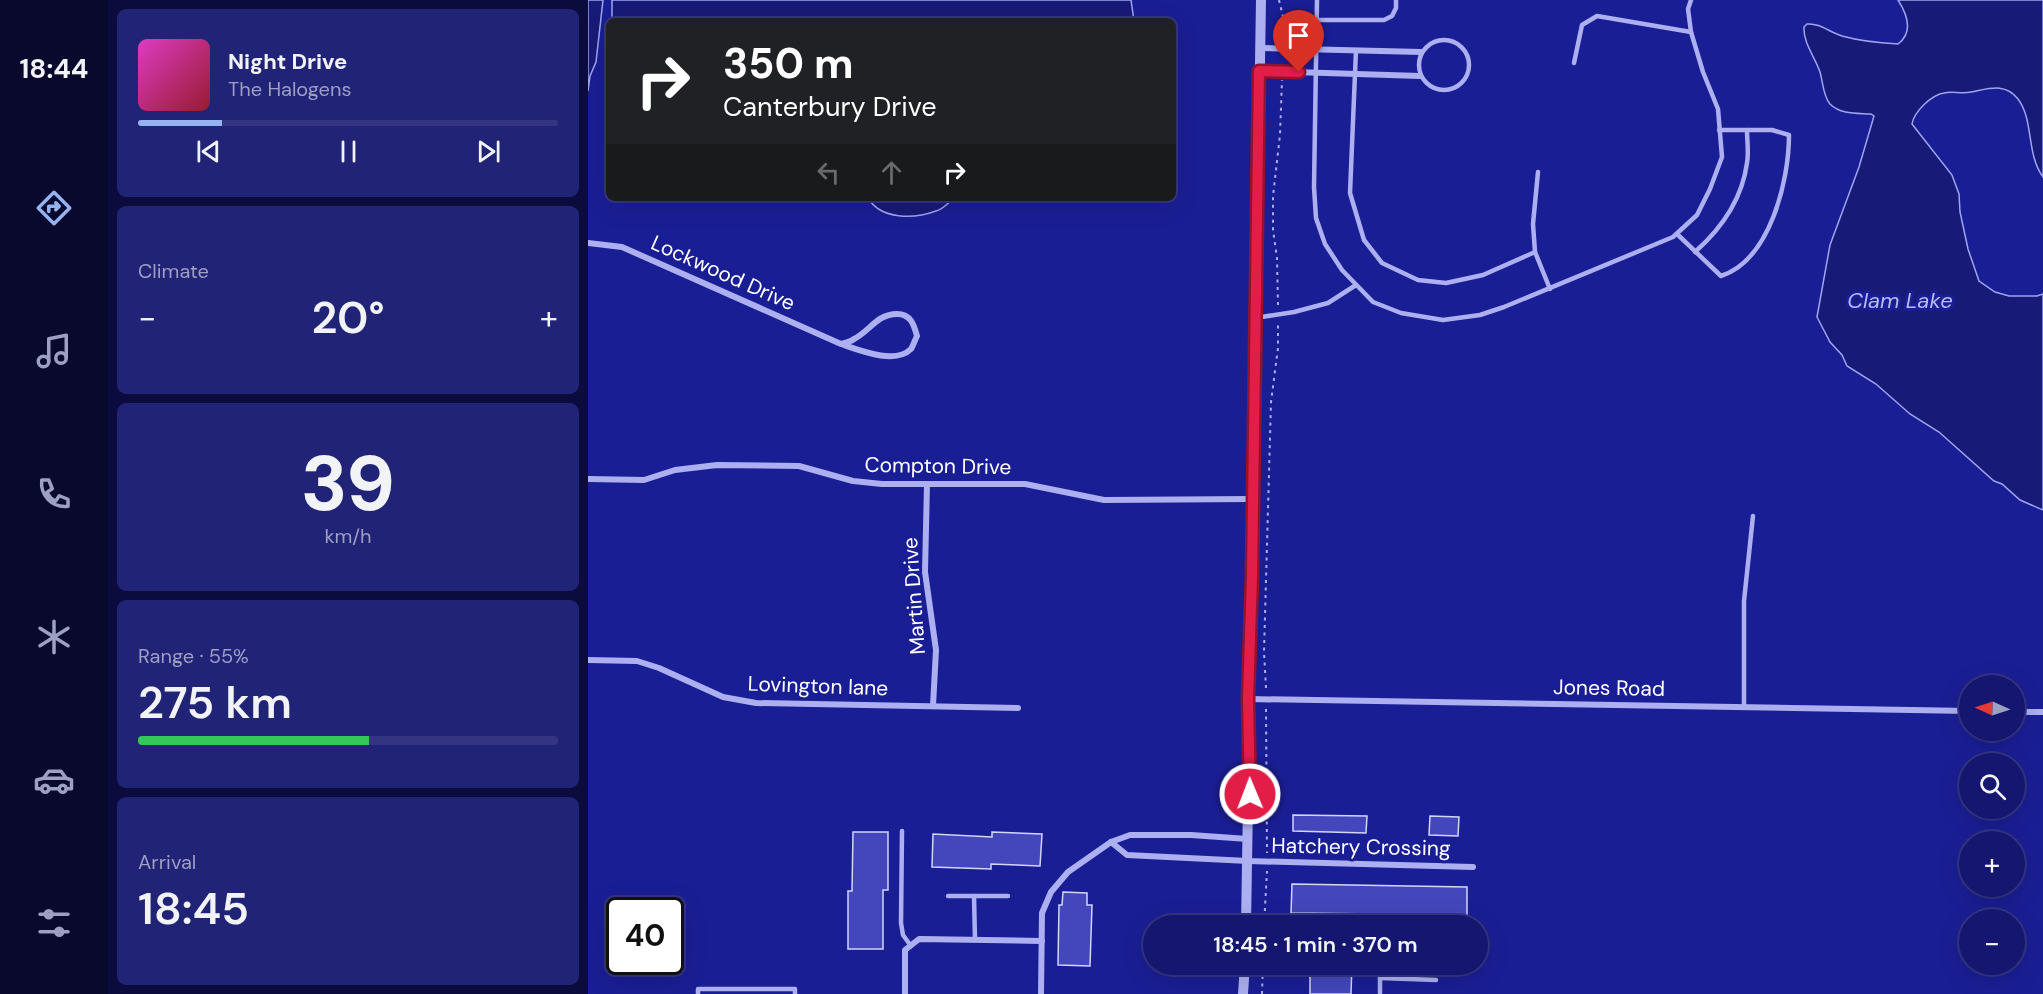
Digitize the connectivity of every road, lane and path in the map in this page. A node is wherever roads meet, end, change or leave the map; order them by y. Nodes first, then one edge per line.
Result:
1 (1261, 0) edge
2 (1279, 0) edge
3 (1317, 0) edge
4 (1396, 0) edge
5 (1691, 0) edge
6 (1317, 20) junction
7 (1691, 32) junction
8 (1259, 48) junction
9 (1284, 48) junction
10 (1316, 48) junction
11 (1356, 50) junction
12 (1421, 52) junction
13 (1574, 63) dead end
14 (1259, 71) junction
15 (1282, 72) junction
16 (1316, 72) junction
17 (1355, 73) junction
18 (1420, 76) junction
19 (1719, 130) junction
20 (1747, 130) junction
21 (1538, 172) dead end
22 (1677, 234) junction
23 (588, 243) edge
24 (1535, 252) junction
25 (1695, 252) junction
26 (1356, 285) junction
27 (1550, 289) junction
28 (1278, 314) junction
29 (1255, 318) junction
30 (841, 344) junction
31 (588, 479) edge
32 (927, 484) junction
33 (1253, 500) junction
34 (1753, 516) dead end
35 (588, 660) edge
36 (1248, 699) junction
37 (1266, 699) junction
38 (933, 706) junction
39 (1744, 707) junction
40 (1018, 708) dead end
41 (1959, 711) edge
42 (2025, 712) edge
43 (2043, 712) edge
44 (902, 831) dead end
45 (1248, 839) junction
46 (1111, 842) junction
47 (1248, 861) junction
48 (1267, 862) junction
49 (1473, 867) dead end
50 (948, 896) dead end
51 (974, 896) junction
52 (1008, 896) dead end
53 (1246, 915) edge
54 (1265, 915) edge
55 (975, 940) junction
56 (1042, 941) junction
57 (911, 946) junction
58 (1245, 975) edge
59 (1263, 975) edge
60 (1380, 978) joint
61 (1436, 980) dead end
62 (1380, 993) edge
63 (698, 994) edge
64 (795, 994) edge
65 (905, 994) edge
66 (1041, 994) edge
67 (1244, 994) edge
68 (1262, 994) edge

1 - 8 street
2 - 9 path
3 - 6 lane
4 - 6 lane
5 - 7 lane
6 - 10 lane
7 - 13 lane
7 - 19 lane
8 - 9 street
8 - 14 street
9 - 10 street
10 - 11 street
10 - 16 lane
11 - 12 street
11 - 17 lane
12 - 18 lane
12 - 18 lane
14 - 15 street
14 - 29 street
15 - 16 street
15 - 28 path
16 - 17 street
16 - 26 lane
17 - 18 street
17 - 24 lane
19 - 20 lane
19 - 22 lane
20 - 25 lane
20 - 25 lane
21 - 24 lane
22 - 25 lane
22 - 27 lane
23 - 30 street, Lockwood Drive
24 - 27 lane
26 - 27 lane
26 - 28 lane
28 - 29 lane
28 - 37 path
29 - 33 street
30 - 30 street, Lockwood Drive
31 - 32 street, Compton Drive
32 - 33 street, Compton Drive
32 - 38 street, Martin Drive
33 - 36 street
34 - 39 lane
35 - 38 street, Lovington lane
36 - 37 street, Jones Road
36 - 45 street
37 - 39 street, Jones Road
37 - 48 path
38 - 40 street, Lovington lane
39 - 41 street, Jones Road
42 - 43 street
44 - 57 lane
45 - 46 street
45 - 47 street
46 - 47 street, Hatchery Crossing
46 - 56 street
47 - 48 street, Hatchery Crossing
47 - 53 street
48 - 49 street, Hatchery Crossing
48 - 54 path
50 - 51 lane
51 - 52 lane
51 - 55 lane
55 - 56 street
55 - 57 street
56 - 66 street
57 - 65 street
58 - 67 street
59 - 68 path
60 - 61 lane
60 - 62 lane
63 - 64 lane

